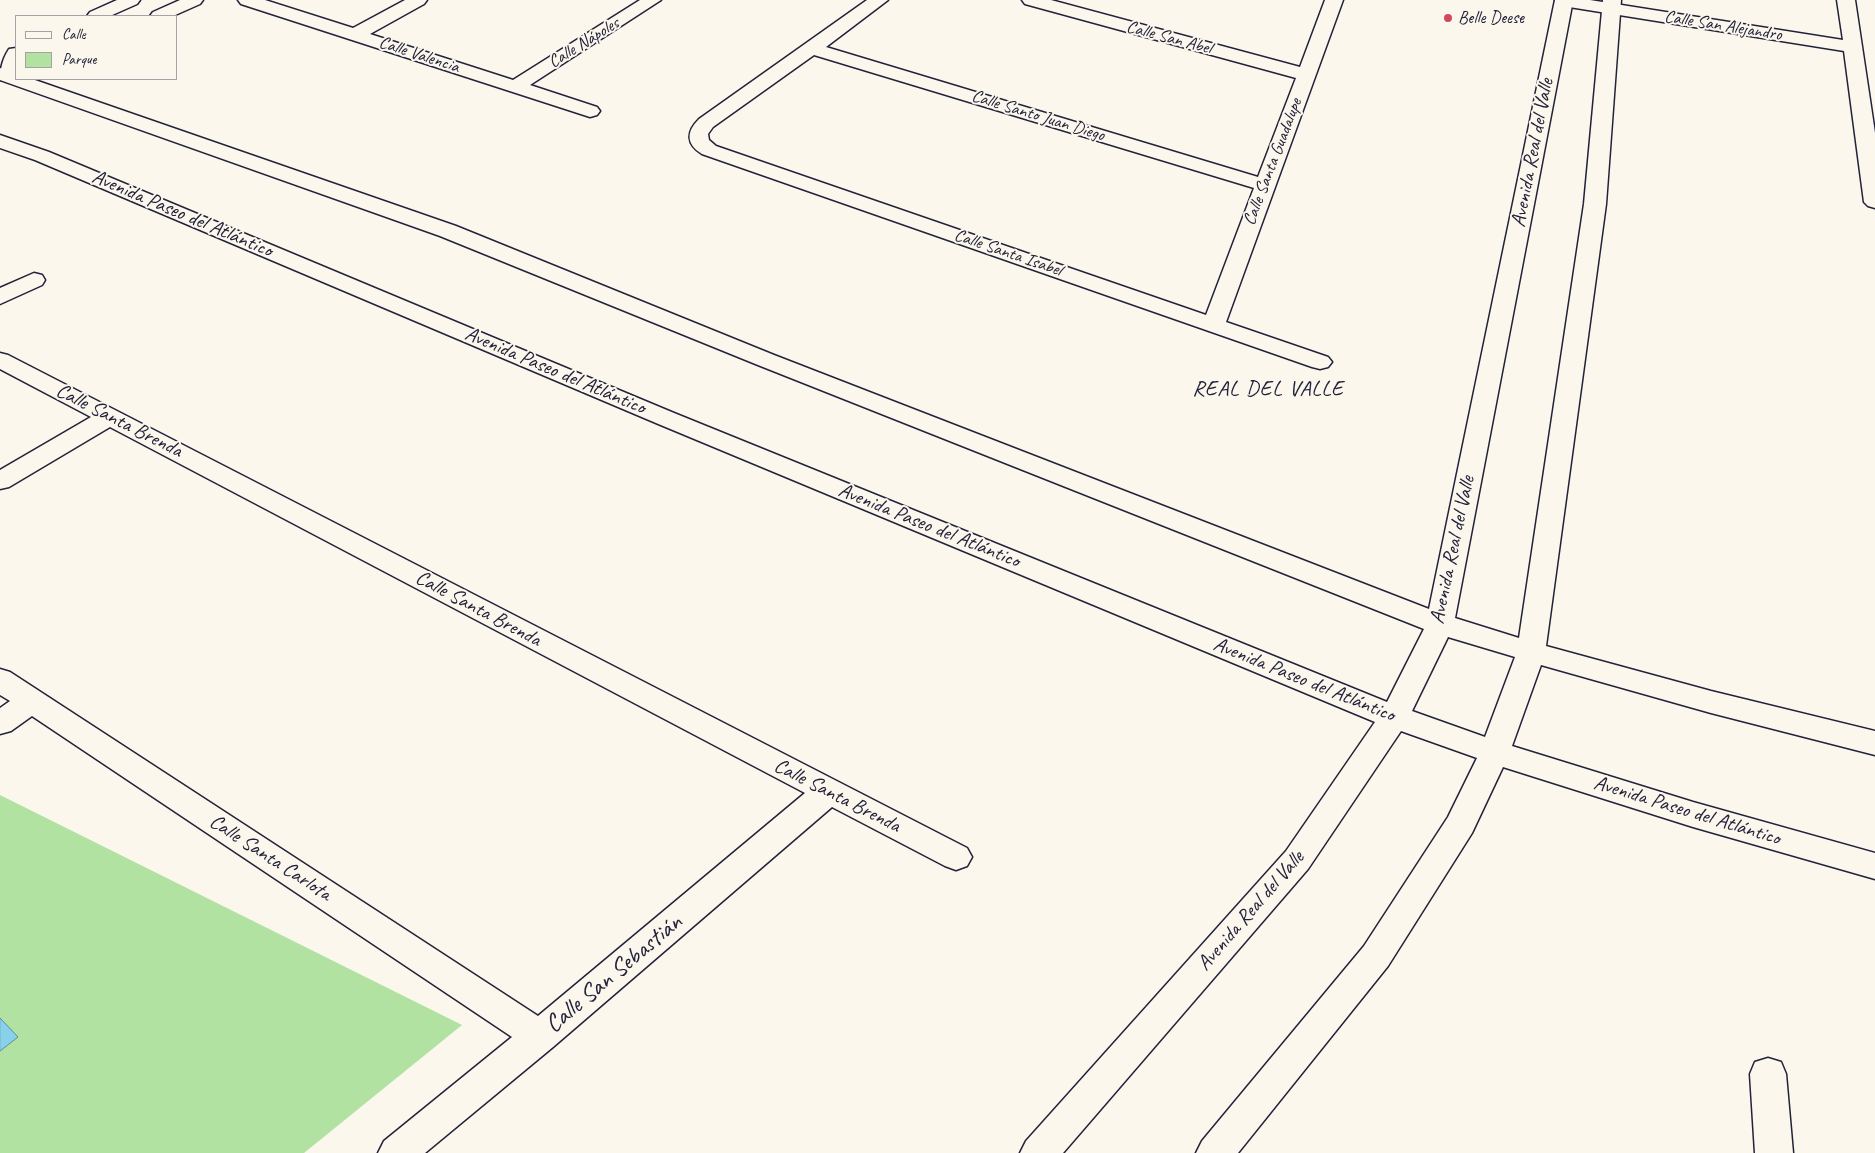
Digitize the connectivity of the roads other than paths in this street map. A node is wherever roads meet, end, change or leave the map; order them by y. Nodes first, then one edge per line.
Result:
1 (131, 0) edge
2 (194, 0) edge
3 (247, 0) edge
4 (418, 0) edge
5 (652, 0) edge
6 (879, 0) edge
7 (1031, 0) edge
8 (1334, 0) edge
9 (1846, 0) edge
10 (1563, 1) edge
11 (1612, 4) edge
12 (98, 15) edge
13 (161, 15) edge
14 (1846, 33) junction
15 (354, 35) junction
16 (811, 48) junction
17 (15, 55) edge
18 (1306, 75) junction
19 (6, 76) edge
20 (17, 80) edge
21 (515, 87) junction
22 (1868, 95) edge
23 (590, 110) dead end
24 (0, 141) edge
25 (1264, 185) junction
26 (1875, 202) edge
27 (34, 280) dead end
28 (0, 297) edge
29 (1214, 323) junction
30 (0, 360) edge
31 (1320, 362) dead end
32 (110, 416) junction
33 (0, 481) edge
34 (1440, 624) junction
35 (1531, 653) junction
36 (0, 680) edge
37 (32, 701) junction
38 (1394, 717) junction
39 (0, 723) edge
40 (1875, 743) edge
41 (1494, 753) junction
42 (828, 792) junction
43 (956, 857) dead end
44 (1875, 866) edge
45 (540, 1036) junction
46 (1768, 1074) dead end
47 (397, 1153) edge
48 (1039, 1153) edge
49 (1215, 1153) edge
50 (1774, 1153) edge

1 - 12 street
2 - 13 street
3 - 15 street, Calle Valencia
4 - 15 street
5 - 21 street, Calle Nápoles
6 - 16 street
7 - 18 street, Calle San Abel
8 - 18 street, Calle Santa Guadalupe
9 - 14 street
10 - 11 street, Calle San Alejandro
10 - 34 street, Avenida Real del Valle
11 - 14 street, Calle San Alejandro
11 - 35 street
14 - 22 street
15 - 21 street, Calle Valencia
16 - 25 street, Calle Santo Juan Diego
16 - 29 street, Calle Santa Isabel
17 - 19 street
18 - 25 street, Calle Santa Guadalupe
20 - 34 street
21 - 23 street, Calle Valencia
22 - 26 street
24 - 38 street, Avenida Paseo del Atlántico
25 - 29 street, Calle Santa Guadalupe
27 - 28 street
29 - 31 street, Calle Santa Isabel
30 - 32 street, Calle Santa Brenda
32 - 33 street
32 - 42 street, Calle Santa Brenda
34 - 35 street
34 - 38 street, Avenida Real del Valle
35 - 40 street
35 - 41 street
36 - 37 street, Calle Santa Carlota
37 - 39 street
37 - 45 street, Calle Santa Carlota
38 - 41 street, Avenida Paseo del Atlántico
38 - 48 street, Avenida Real del Valle
41 - 44 street, Avenida Paseo del Atlántico
41 - 49 street
42 - 43 street, Calle Santa Brenda
42 - 45 street, Calle San Sebastián
45 - 47 street, Calle San Sebastián
46 - 50 street

